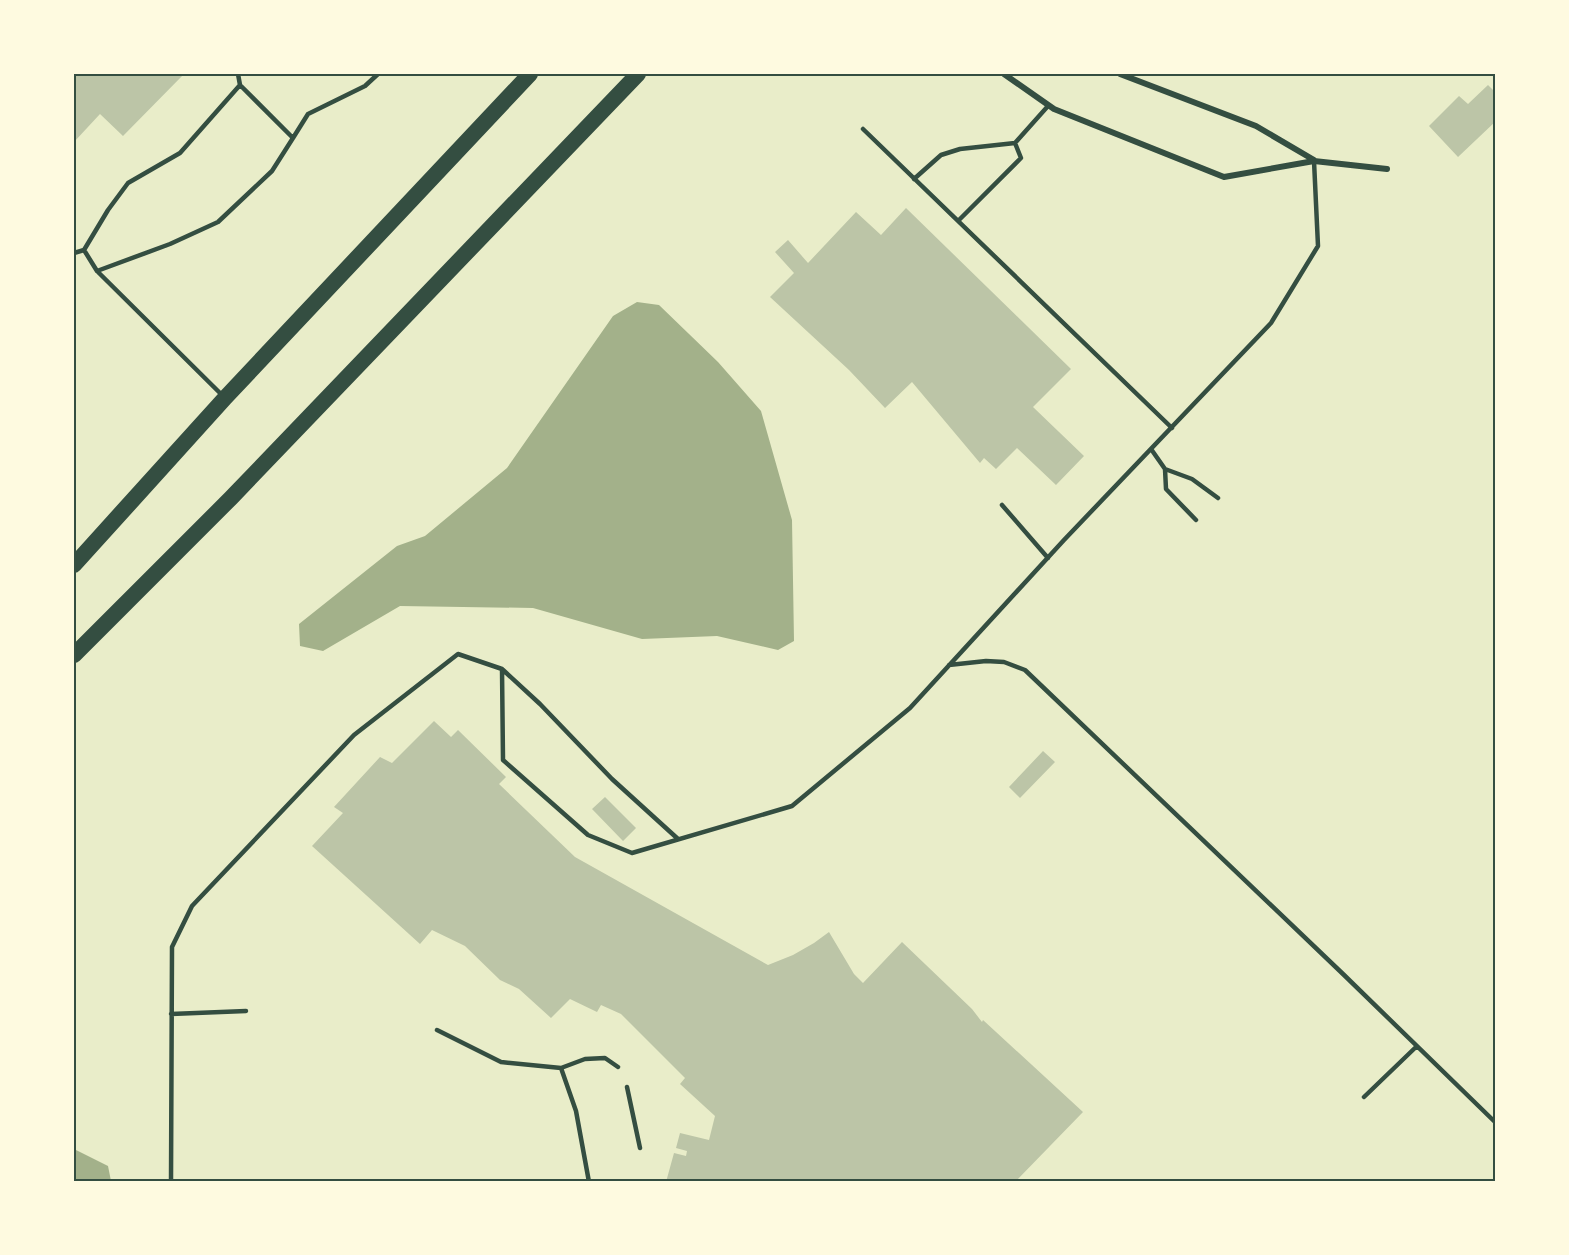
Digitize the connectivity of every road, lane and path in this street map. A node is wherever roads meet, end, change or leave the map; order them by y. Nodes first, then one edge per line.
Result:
1 (238, 74) edge
2 (378, 74) edge
3 (530, 74) edge
4 (638, 74) edge
5 (1004, 74) edge
6 (1120, 74) edge
7 (240, 85) junction
8 (1048, 106) junction
9 (863, 129) dead end
10 (293, 138) junction
11 (1015, 143) junction
12 (1314, 160) junction
13 (1387, 169) dead end
14 (914, 179) junction
15 (958, 221) junction
16 (84, 250) junction
17 (74, 253) edge
18 (97, 272) junction
19 (225, 398) junction
20 (1172, 428) junction
21 (1151, 449) junction
22 (1165, 469) junction
23 (1218, 498) dead end
24 (1002, 505) dead end
25 (1196, 520) dead end
26 (1048, 558) junction
27 (74, 565) edge
28 (74, 655) edge
29 (949, 665) junction
30 (502, 669) junction
31 (678, 839) junction
32 (246, 1011) dead end
33 (171, 1014) junction
34 (437, 1030) dead end
35 (1417, 1046) junction
36 (618, 1067) dead end
37 (561, 1068) junction
38 (627, 1087) dead end
39 (1364, 1097) dead end
40 (1496, 1123) edge
41 (640, 1148) dead end
42 (171, 1182) edge
43 (589, 1182) edge

1 - 7 lane
2 - 10 lane
3 - 19 highway
4 - 28 highway
5 - 8 street
6 - 12 street
7 - 10 lane
7 - 16 lane
8 - 11 lane
8 - 12 street
9 - 14 lane
10 - 18 lane
11 - 14 lane
11 - 15 lane
12 - 13 street
12 - 20 lane
14 - 15 lane
15 - 20 lane
16 - 17 lane
16 - 18 lane
18 - 19 lane
19 - 27 highway
20 - 21 lane
21 - 22 lane
21 - 26 lane
22 - 23 lane
22 - 25 lane
24 - 26 lane
26 - 29 lane
29 - 31 lane
29 - 35 lane
30 - 31 lane
30 - 31 lane
30 - 33 lane
32 - 33 lane
33 - 42 lane
34 - 37 lane
35 - 39 lane
35 - 40 lane
36 - 37 lane
37 - 43 lane
38 - 41 lane

